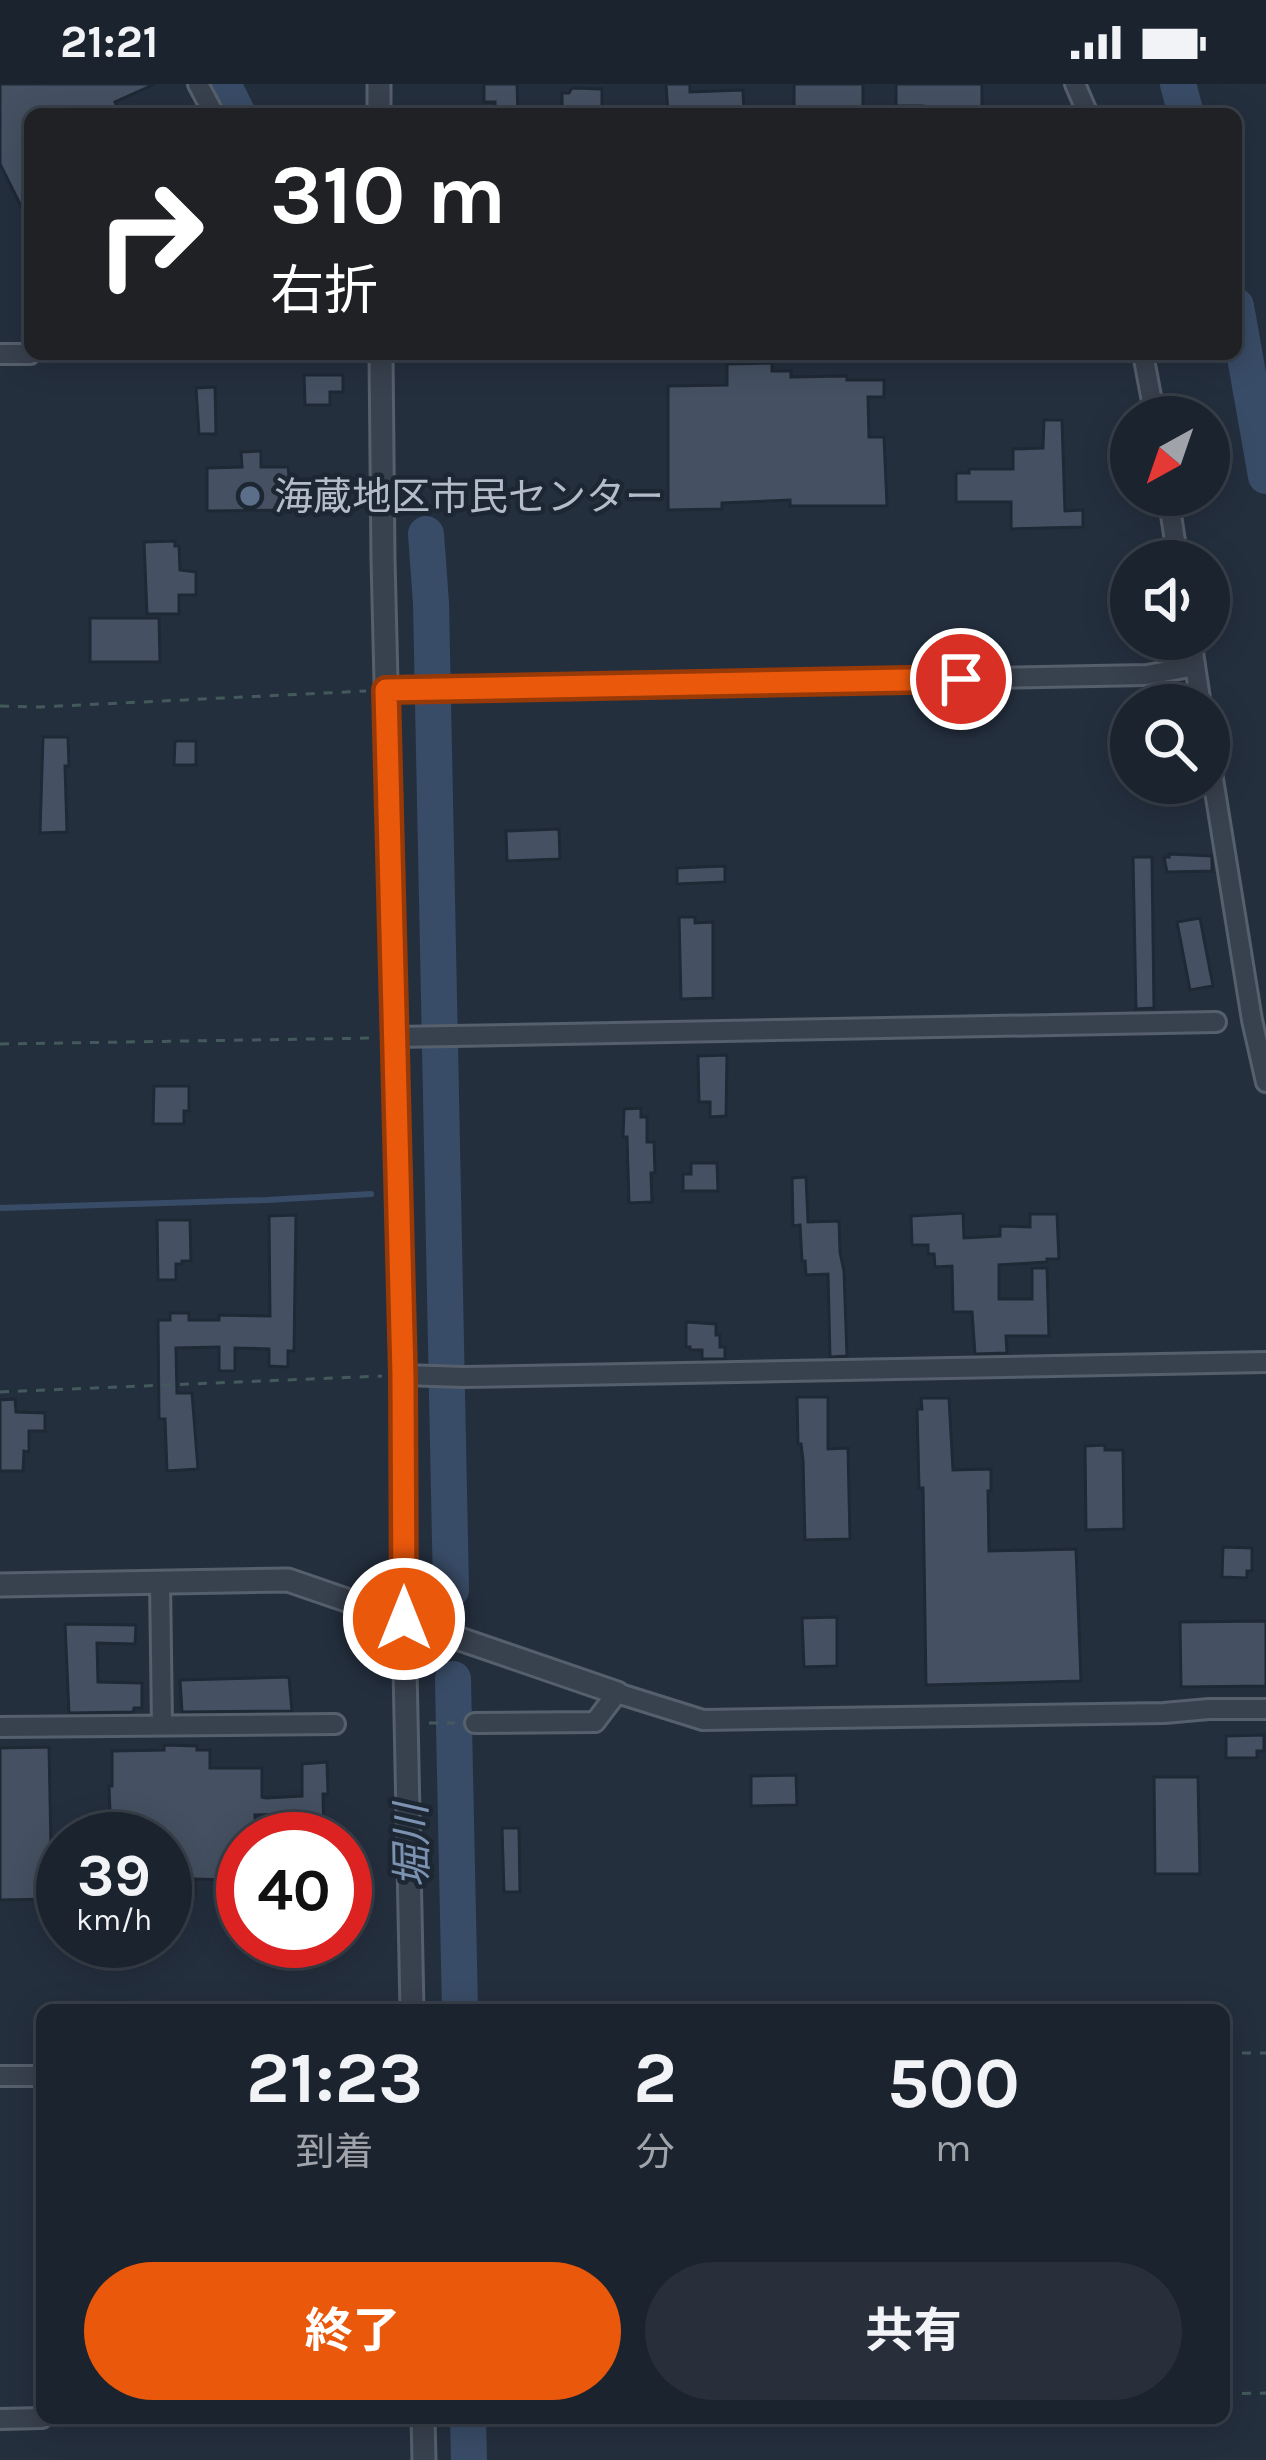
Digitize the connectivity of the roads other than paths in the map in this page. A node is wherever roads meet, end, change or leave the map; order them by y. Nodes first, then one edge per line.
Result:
1 (381, 360) edge
2 (1143, 360) edge
3 (1151, 396) edge
4 (1194, 660) edge
5 (1195, 666) junction
6 (1198, 684) edge
7 (386, 690) junction
8 (1217, 804) edge
9 (1216, 1022) dead end
10 (404, 1037) junction
11 (1266, 1082) edge
12 (1266, 1361) edge
13 (410, 1376) junction
14 (160, 1581) junction
15 (0, 1585) edge
16 (404, 1619) junction
17 (617, 1694) junction
18 (1266, 1709) edge
19 (335, 1724) dead end
20 (475, 1724) road end
21 (162, 1725) junction
22 (0, 1727) edge
23 (412, 2004) edge
24 (0, 2076) edge
25 (36, 2076) edge
26 (36, 2418) edge
27 (0, 2419) edge
28 (423, 2424) edge
29 (424, 2460) edge

1 - 7 street
2 - 3 street
4 - 5 street
5 - 6 street
5 - 7 street
7 - 10 street
8 - 11 street
9 - 10 street
10 - 13 street
12 - 13 street
13 - 16 street
14 - 15 street
14 - 16 street
14 - 21 street
16 - 17 street
16 - 23 street
17 - 18 street
17 - 20 street
19 - 21 street
21 - 22 street
24 - 25 street
26 - 27 street
28 - 29 street

